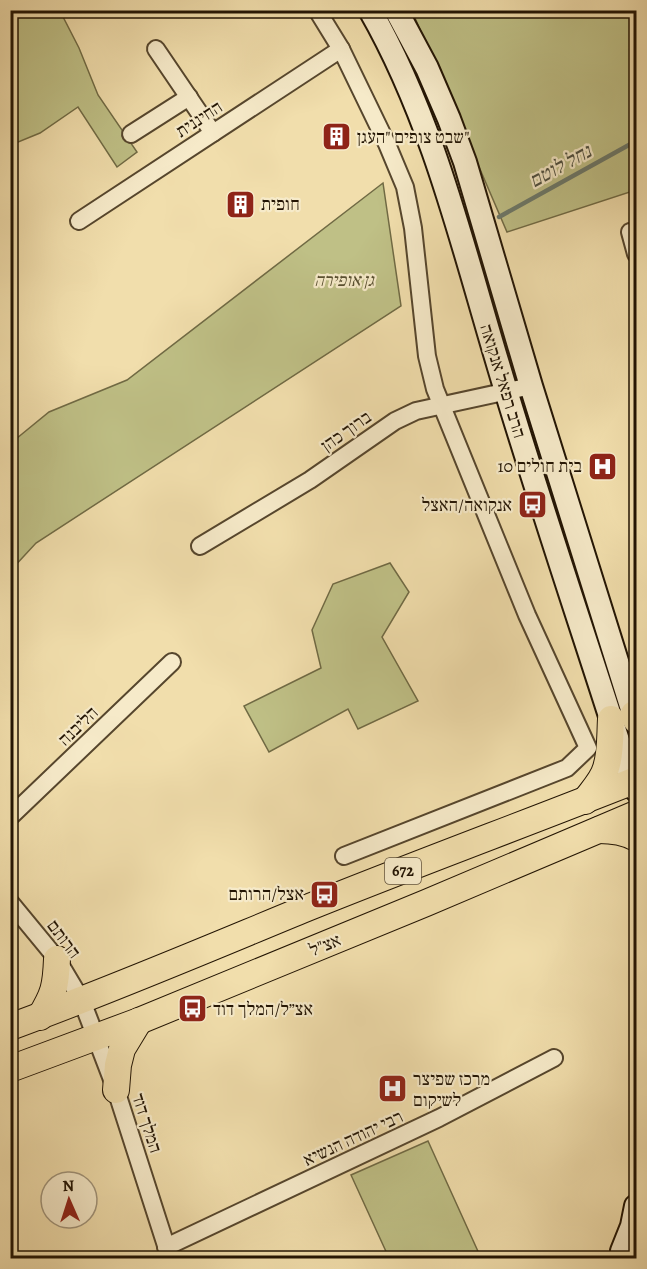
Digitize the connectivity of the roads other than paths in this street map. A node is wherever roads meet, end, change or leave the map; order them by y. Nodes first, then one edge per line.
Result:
1 (317, 10) edge
2 (370, 10) edge
3 (396, 10) edge
4 (156, 49) dead end
5 (341, 49) junction
6 (189, 97) junction
7 (213, 133) junction
8 (131, 134) dead end
9 (79, 221) dead end
10 (630, 232) dead end
11 (636, 254) edge
12 (531, 386) junction
13 (506, 392) junction
14 (440, 405) junction
15 (200, 546) dead end
16 (172, 662) dead end
17 (629, 719) edge
18 (635, 784) edge
19 (585, 801) junction
20 (636, 814) edge
21 (10, 817) edge
22 (598, 830) junction
23 (636, 838) edge
24 (344, 856) dead end
25 (10, 903) edge
26 (57, 959) junction
27 (82, 1001) junction
28 (40, 1017) junction
29 (139, 1021) junction
30 (10, 1027) edge
31 (96, 1037) junction
32 (554, 1058) dead end
33 (10, 1069) edge
34 (116, 1090) junction
35 (636, 1206) edge
36 (625, 1251) edge
37 (168, 1253) edge

1 - 5 street
2 - 13 street, הרב רפאל אנקואה
3 - 12 street, הרב רפאל אנקואה
4 - 6 street
5 - 7 street, החיננית
5 - 14 street
6 - 7 street
6 - 8 street
7 - 9 street, החיננית
10 - 11 street
12 - 13 street, ברוך כהן
12 - 17 street, הרב רפאל אנקואה
13 - 14 street, ברוך כהן
13 - 17 street, הרב רפאל אנקואה
14 - 15 street, ברוך כהן
14 - 24 street
16 - 21 street, הליבנה
17 - 18 street, הרב רפאל אנקואה
17 - 19 main road
18 - 19 main road, 672
19 - 27 main road, 672
20 - 22 main road, אצ"ל / 672
22 - 23 main road
22 - 29 main road, אצ"ל / 672
25 - 26 street, הרותם
26 - 27 street, הרותם
26 - 28 main road
27 - 28 main road, 672
27 - 31 street, המלך דוד
28 - 30 main road, 672
29 - 31 main road, אצ"ל / 672
29 - 34 main road
31 - 33 main road, אצ"ל / 672
31 - 34 street, המלך דוד
32 - 37 street, רבי יהודה הנשיא
34 - 37 street, המלך דוד
35 - 36 street

